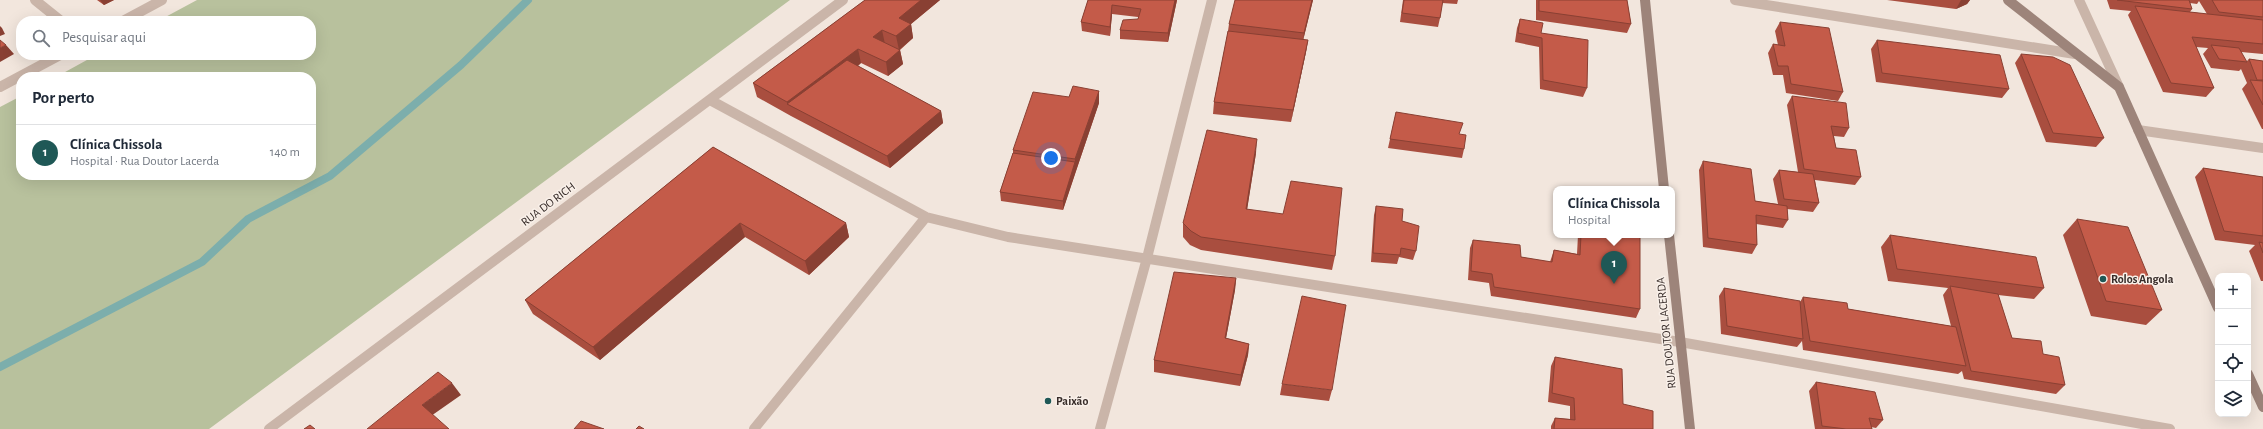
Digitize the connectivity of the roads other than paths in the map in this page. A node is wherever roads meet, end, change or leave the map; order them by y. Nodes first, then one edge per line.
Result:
1 (35, 0) edge
2 (162, 0) edge
3 (843, 0) edge
4 (1212, 0) edge
5 (1645, 0) edge
6 (1735, 0) edge
7 (2008, 0) edge
8 (2080, 0) edge
9 (55, 16) edge
10 (132, 16) edge
11 (2075, 54) junction
12 (51, 60) edge
13 (28, 72) edge
14 (16, 78) edge
15 (0, 87) edge
16 (2119, 87) junction
17 (710, 100) junction
18 (2138, 130) junction
19 (2263, 148) edge
20 (1664, 186) edge
21 (926, 217) junction
22 (1669, 238) edge
23 (1147, 258) junction
24 (2215, 301) edge
25 (1680, 342) junction
26 (2251, 381) edge
27 (2263, 407) edge
28 (269, 429) edge
29 (754, 429) edge
30 (1100, 429) edge
31 (1690, 429) edge
32 (2170, 429) edge

1 - 9 street
2 - 10 street
3 - 17 street, RUA DO RICH
4 - 23 street
5 - 20 main road
6 - 11 street
7 - 11 main road
8 - 16 street
11 - 16 main road
12 - 13 street
14 - 15 street
16 - 18 main road
17 - 21 street
17 - 28 street, RUA DO RICH
18 - 19 street
18 - 24 main road
21 - 23 street
21 - 29 street
22 - 25 main road, RUA DOUTOR LACERDA
23 - 25 street
23 - 30 street
25 - 31 main road, RUA DOUTOR LACERDA
25 - 32 street
26 - 27 main road

